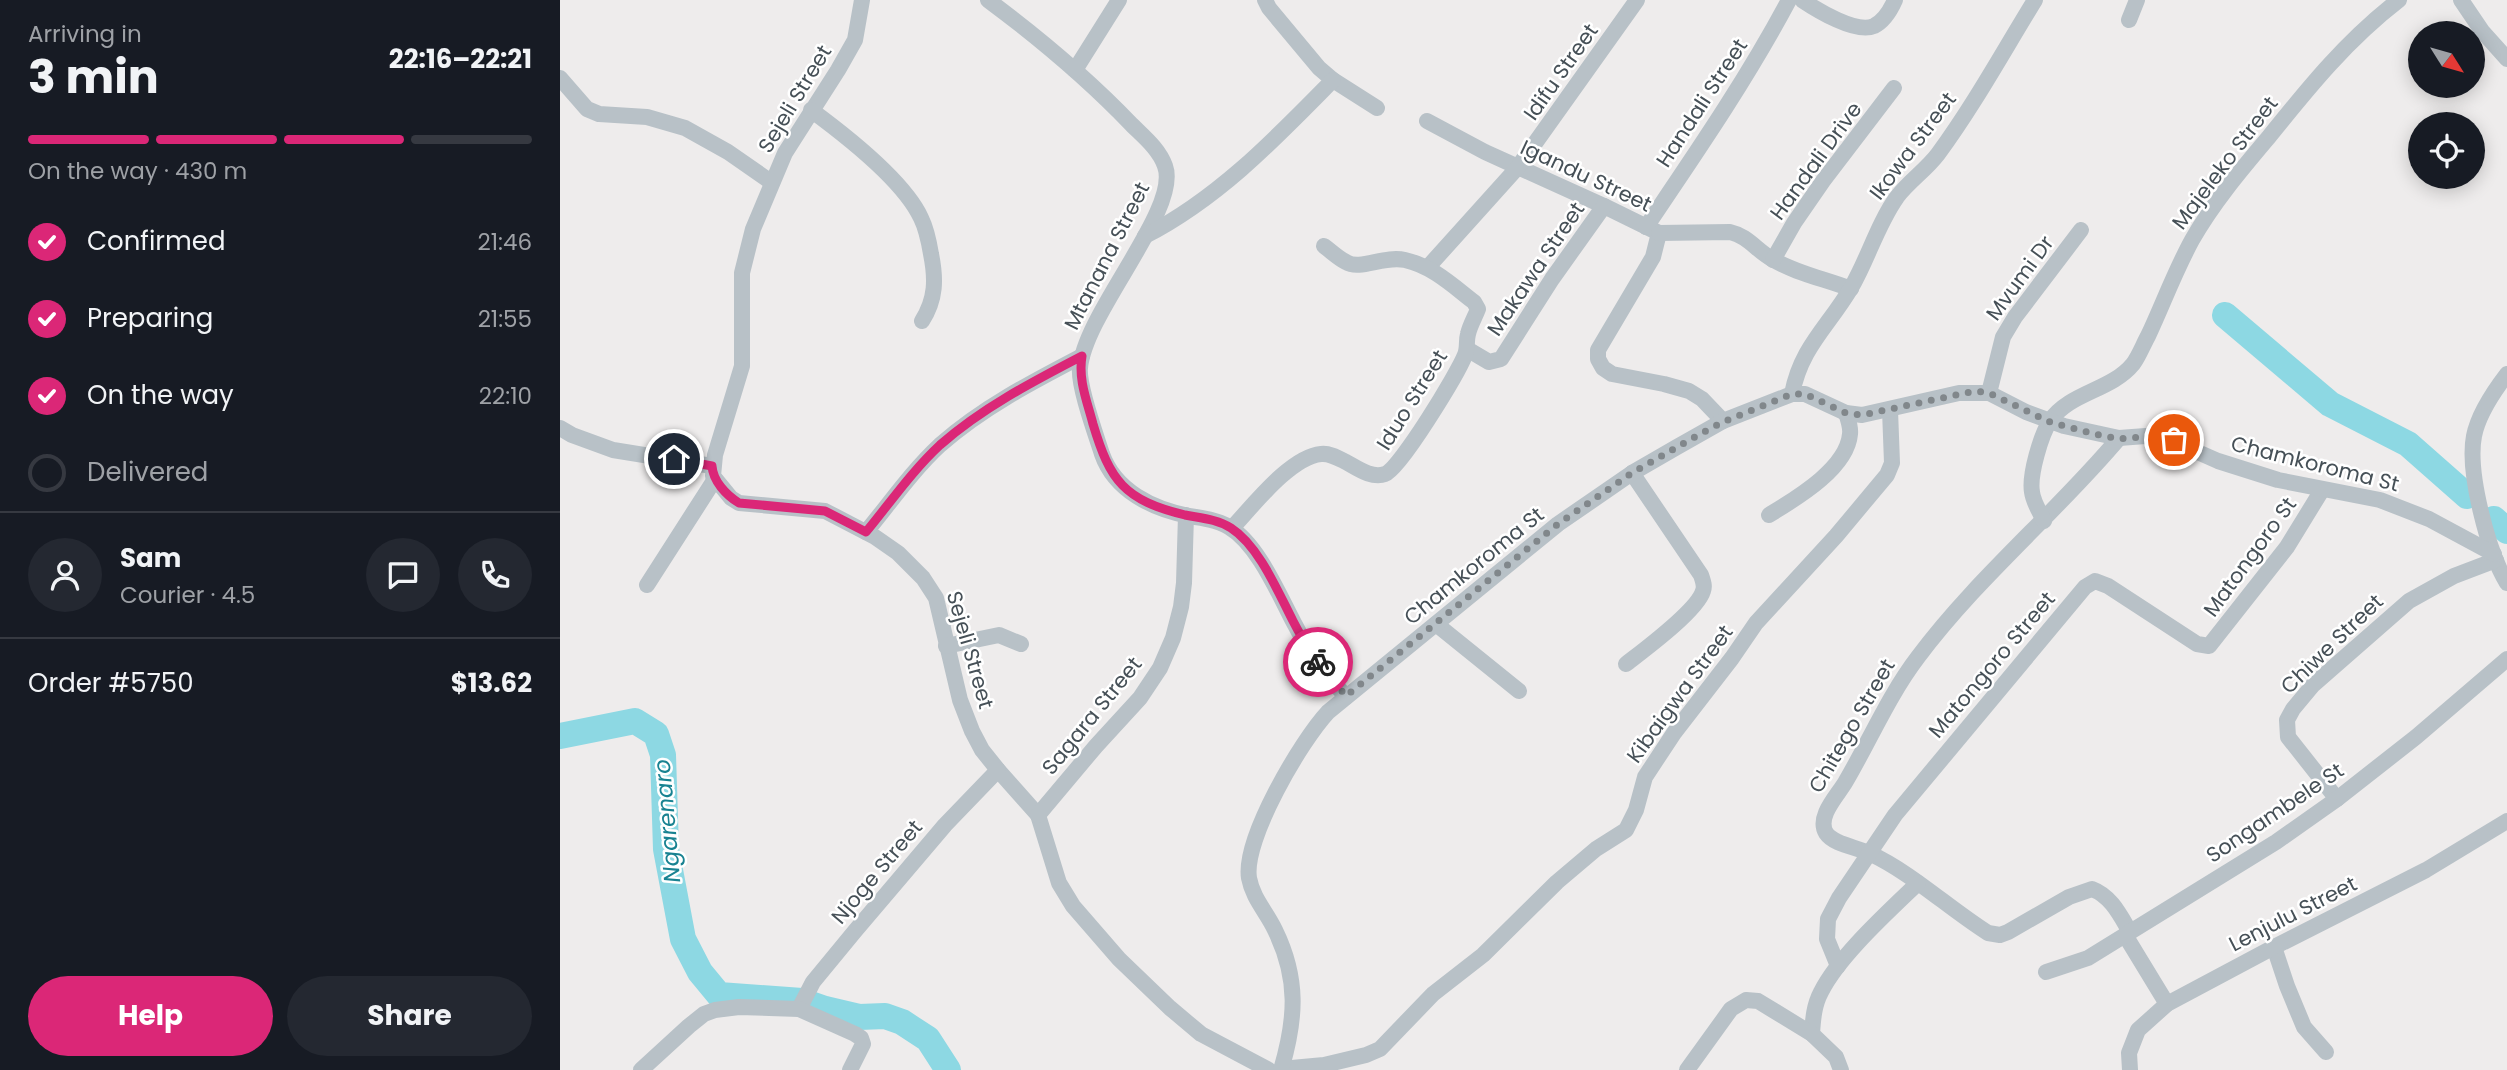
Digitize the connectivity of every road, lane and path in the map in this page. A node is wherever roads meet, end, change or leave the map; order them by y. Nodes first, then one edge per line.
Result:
1 (862, 0) edge
2 (988, 0) edge
3 (1118, 0) edge
4 (1265, 0) edge
5 (1637, 0) edge
6 (1789, 0) edge
7 (1802, 0) edge
8 (1895, 0) edge
9 (2035, 0) edge
10 (2137, 0) edge
11 (2399, 0) edge
12 (2461, 0) edge
13 (2129, 20) dead end
14 (2507, 60) edge
15 (1076, 70) junction
16 (560, 78) edge
17 (1333, 80) junction
18 (1894, 88) dead end
19 (1377, 108) dead end
20 (811, 110) junction
21 (1427, 121) dead end
22 (1518, 167) junction
23 (771, 182) junction
24 (1604, 206) junction
25 (1652, 230) junction
26 (2081, 230) dead end
27 (1145, 236) junction
28 (1324, 246) dead end
29 (1773, 260) junction
30 (1428, 267) junction
31 (1850, 289) junction
32 (922, 321) dead end
33 (1467, 349) junction
34 (1082, 356) junction
35 (2507, 374) edge
36 (1989, 393) junction
37 (1792, 394) junction
38 (1890, 410) junction
39 (1846, 413) junction
40 (1723, 422) junction
41 (2050, 422) junction
42 (566, 431) edge
43 (2119, 439) junction
44 (560, 448) edge
45 (714, 472) junction
46 (1632, 473) junction
47 (2322, 490) junction
48 (1186, 515) junction
49 (1769, 515) dead end
50 (2044, 521) junction
51 (1232, 528) junction
52 (866, 532) junction
53 (2495, 557) junction
54 (2507, 583) edge
55 (647, 584) dead end
56 (1436, 624) junction
57 (2172, 628) joint
58 (1021, 643) dead end
59 (946, 646) junction
60 (2507, 659) edge
61 (1626, 664) dead end
62 (1519, 691) dead end
63 (1346, 696) junction
64 (998, 770) junction
65 (2336, 799) junction
66 (1038, 815) junction
67 (2507, 821) edge
68 (1869, 853) junction
69 (1918, 883) junction
70 (2127, 933) junction
71 (2274, 947) junction
72 (1838, 966) junction
73 (2046, 971) dead end
74 (2167, 1004) junction
75 (799, 1009) junction
76 (1812, 1034) junction
77 (2326, 1052) dead end
78 (1277, 1069) edge
79 (641, 1070) edge
80 (850, 1070) edge
81 (1687, 1070) edge
82 (1841, 1070) edge
83 (2130, 1070) edge

1 - 20 street, Sejeli Street
2 - 15 street, Mtanana Street
3 - 15 street
4 - 17 street
5 - 22 street, Idifu Street
6 - 25 street, Handali Street
7 - 8 street
9 - 31 street, Ikowa Street
10 - 13 street
11 - 41 street, Majeleko Street
12 - 14 street
15 - 27 street, Mtanana Street
16 - 23 street
17 - 19 street
17 - 27 street
18 - 29 street, Handali Drive
20 - 23 street, Sejeli Street
20 - 32 street
21 - 22 street, Igandu Street
22 - 24 street, Igandu Street
22 - 30 street
23 - 45 street, Sejeli Street
24 - 25 street, Igandu Street
24 - 33 street, Makawa Street
25 - 29 street
25 - 40 street, Igandu Street
26 - 36 street, Mvumi Dr
27 - 34 street, Mtanana Street
28 - 30 street, Iduo Street
29 - 31 street
30 - 33 street, Iduo Street
31 - 37 street, Ikowa Street
33 - 51 street, Iduo Street
34 - 48 street, Mtanana Street
34 - 52 street
35 - 53 street
36 - 38 street, Chamkoroma St
36 - 41 street, Chamkoroma St
37 - 39 street, Chamkoroma St
37 - 40 street, Chamkoroma St
38 - 39 street, Chamkoroma St
38 - 78 street, Kibaigwa Street
39 - 49 street
40 - 46 street, Chamkoroma St
41 - 43 street, Chamkoroma St
41 - 50 street
42 - 44 street
42 - 45 street
43 - 47 street, Chamkoroma St
43 - 50 street, Chitego Street
45 - 52 street, Sejeli Street
45 - 55 street
46 - 56 street, Chamkoroma St
46 - 61 street
47 - 53 street, Chamkoroma St
47 - 57 street, Matongoro St
48 - 51 street, Mtanana Street
48 - 66 street, Sagara Street
50 - 68 street, Chitego Street
51 - 63 street
52 - 59 street, Sejeli Street
53 - 54 street
53 - 65 street, Chiwe Street
56 - 62 street
56 - 63 street, Chamkoroma St
57 - 68 street, Matongoro Street
58 - 59 street
59 - 64 street, Sejeli Street
60 - 65 street, Songambele St
63 - 78 street, Chamkoroma St
64 - 66 street, Sejeli Street
64 - 75 street, Njoge Street
65 - 70 street, Songambele St
66 - 78 street, Sejeli Street
67 - 71 street, Lenjulu Street
68 - 69 street, Chitego Street
68 - 72 street
69 - 70 street, Chitego Street
69 - 72 street
70 - 73 street, Songambele St
70 - 74 street
71 - 74 street, Lenjulu Street
71 - 77 street
72 - 76 street
74 - 83 street, Lenjulu Street
75 - 79 street
75 - 80 street
76 - 81 street
76 - 82 street

